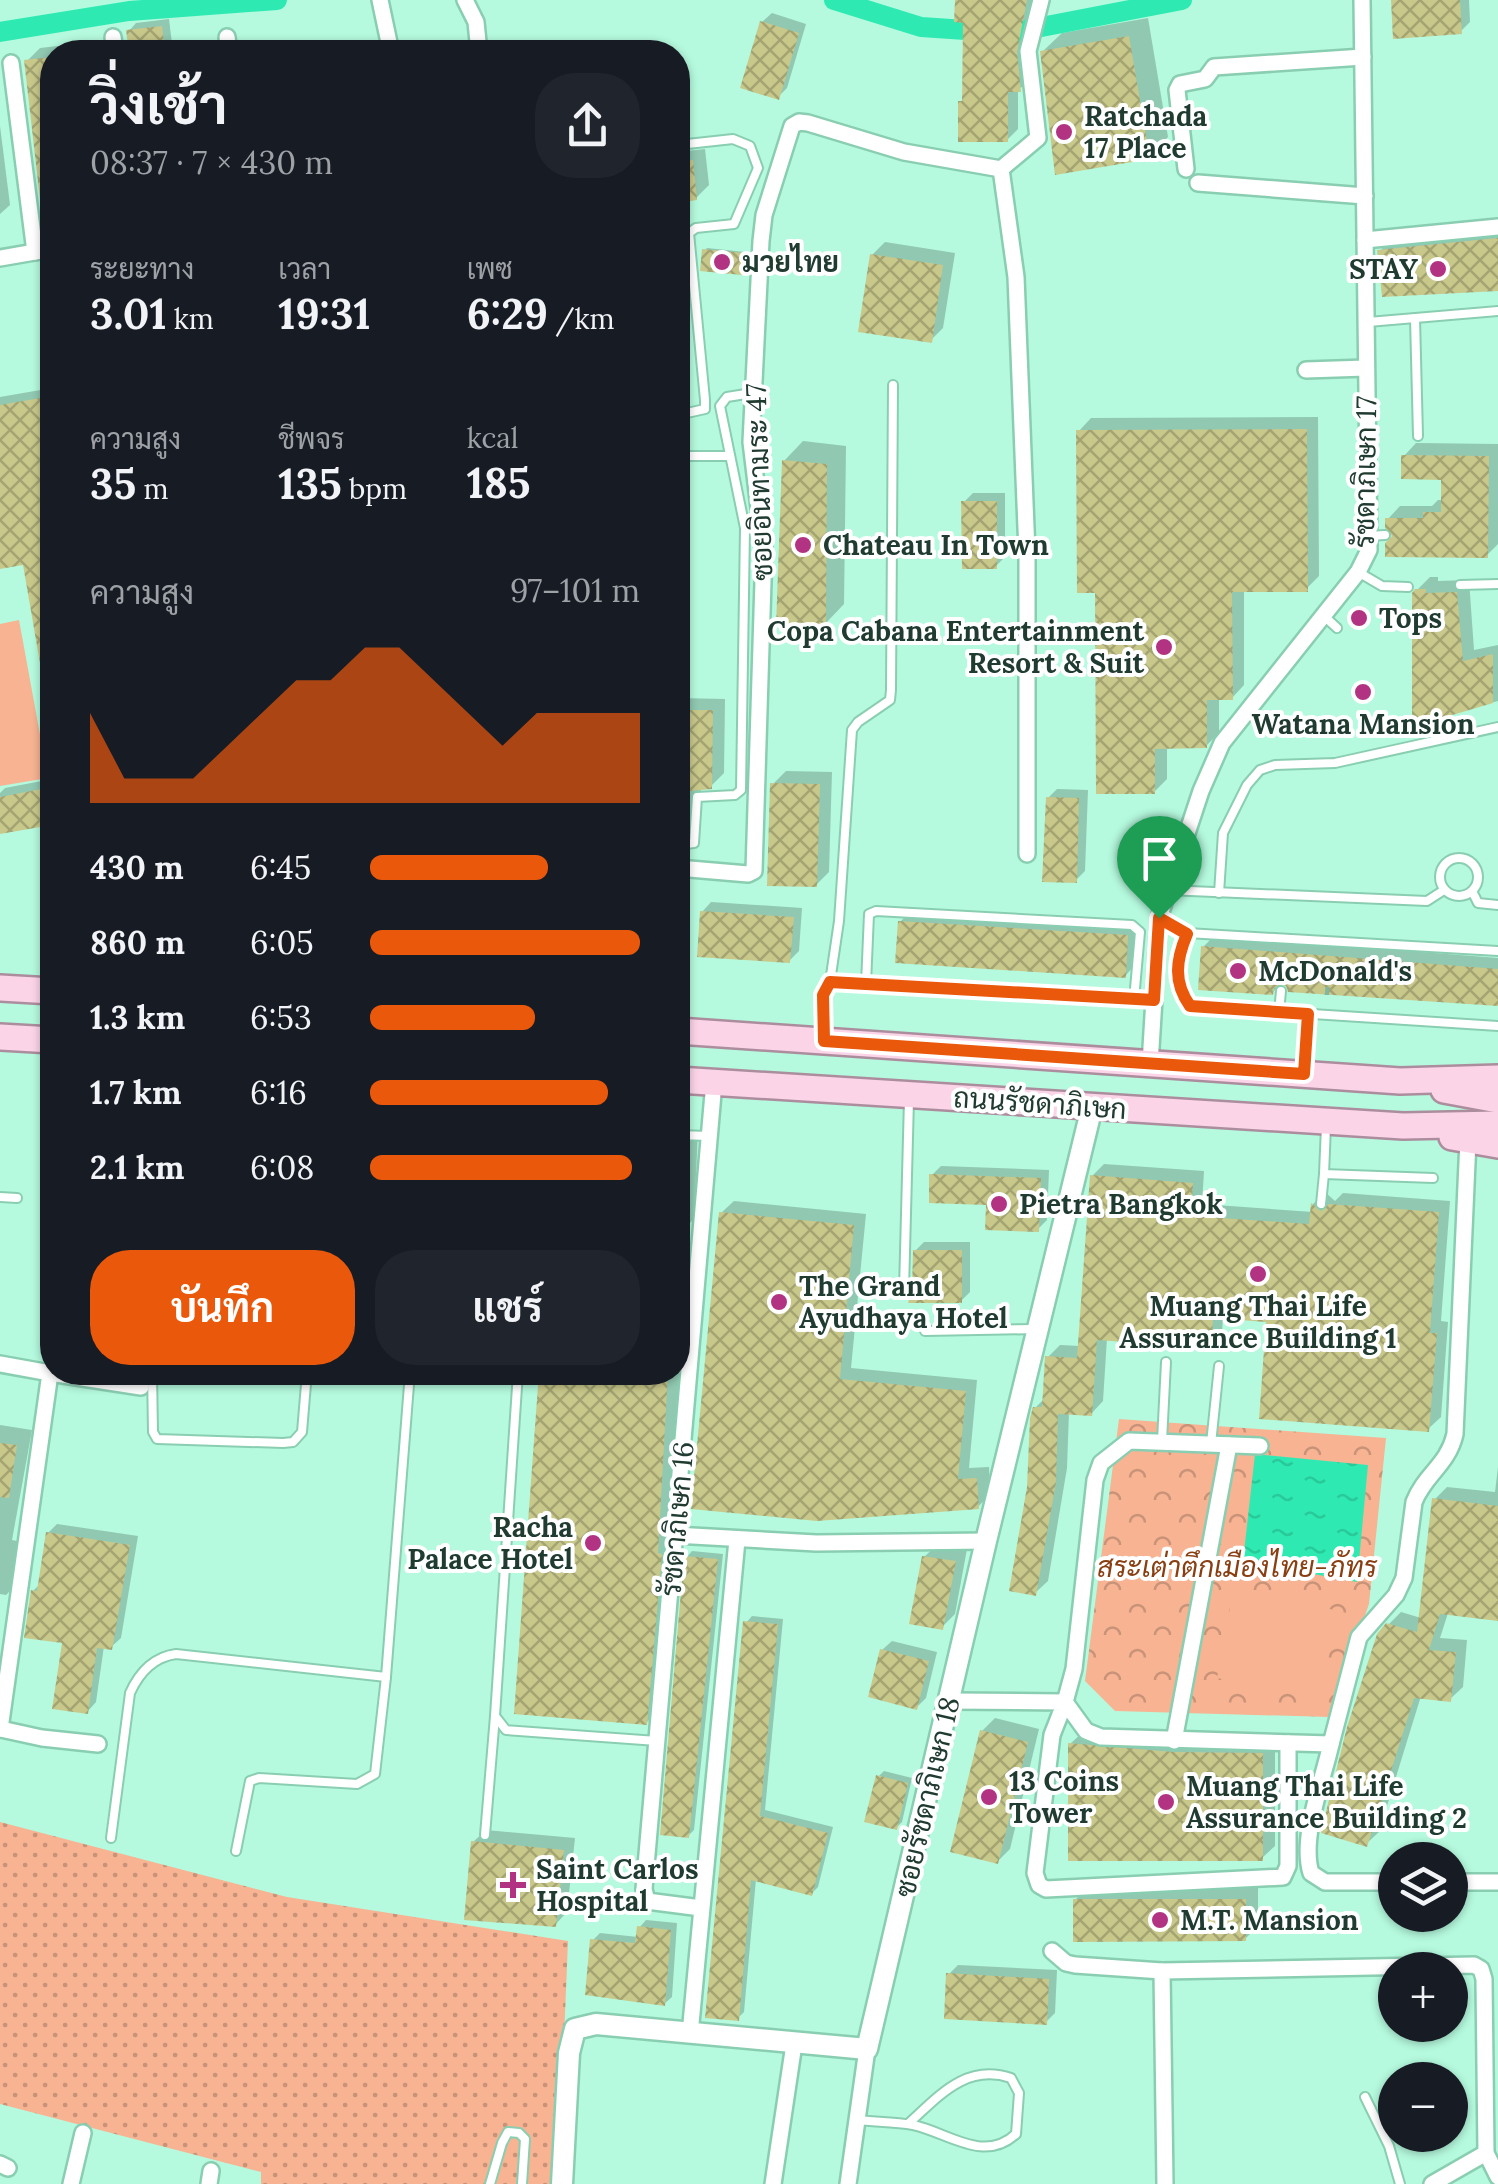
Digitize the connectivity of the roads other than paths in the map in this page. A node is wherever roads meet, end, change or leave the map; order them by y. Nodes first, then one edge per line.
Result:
1 (380, 0) edge
2 (465, 0) edge
3 (1362, 0) edge
4 (1040, 4) edge
5 (388, 40) edge
6 (478, 40) edge
7 (1363, 57) junction
8 (12, 63) dead end
9 (690, 144) edge
10 (758, 168) junction
11 (1000, 169) junction
12 (1186, 169) dead end
13 (779, 173) junction
14 (1198, 182) dead end
15 (748, 193) junction
16 (1365, 196) junction
17 (771, 198) junction
18 (1498, 227) edge
19 (690, 232) edge
20 (1365, 240) junction
21 (40, 251) edge
22 (35, 252) junction
23 (690, 252) edge
24 (0, 258) edge
25 (1498, 311) edge
26 (1415, 318) junction
27 (1366, 322) junction
28 (1366, 368) junction
29 (1306, 370) dead end
30 (893, 384) dead end
31 (754, 393) junction
32 (690, 412) edge
33 (1418, 436) dead end
34 (690, 456) edge
35 (730, 456) junction
36 (1358, 572) junction
37 (1498, 584) edge
38 (1460, 585) dead end
39 (1408, 587) dead end
40 (1324, 616) junction
41 (1337, 628) dead end
42 (1498, 727) edge
43 (690, 844) edge
44 (1027, 854) dead end
45 (690, 869) edge
46 (1167, 890) junction
47 (1444, 890) junction
48 (1472, 892) junction
49 (1219, 893) junction
50 (1498, 905) edge
51 (1159, 918) junction
52 (1187, 934) junction
53 (1284, 939) junction
54 (1498, 951) edge
55 (1283, 953) dead end
56 (830, 982) junction
57 (866, 984) junction
58 (0, 988) edge
59 (40, 990) edge
60 (1280, 992) dead end
61 (1134, 1000) junction
62 (1154, 1000) junction
63 (1279, 1012) junction
64 (1308, 1014) junction
65 (1498, 1026) edge
66 (690, 1032) edge
67 (0, 1037) edge
68 (40, 1039) edge
69 (824, 1041) junction
70 (1150, 1064) junction
71 (1304, 1074) junction
72 (1498, 1078) edge
73 (690, 1081) edge
74 (1400, 1081) junction
75 (714, 1082) junction
76 (910, 1094) junction
77 (1498, 1100) edge
78 (1092, 1107) junction
79 (1326, 1122) junction
80 (1498, 1124) edge
81 (1403, 1126) junction
82 (690, 1135) edge
83 (710, 1136) junction
84 (1468, 1140) junction
85 (1498, 1145) edge
86 (1324, 1174) junction
87 (1432, 1178) dead end
88 (0, 1197) edge
89 (17, 1198) dead end
90 (1321, 1204) dead end
91 (690, 1280) edge
92 (697, 1280) junction
93 (904, 1290) dead end
94 (1036, 1329) junction
95 (925, 1331) dead end
96 (690, 1361) edge
97 (1166, 1362) dead end
98 (0, 1364) edge
99 (1219, 1366) dead end
100 (40, 1371) edge
101 (48, 1385) edge
102 (128, 1385) edge
103 (152, 1385) edge
104 (306, 1385) edge
105 (409, 1385) edge
106 (517, 1385) edge
107 (688, 1385) edge
108 (141, 1387) dead end
109 (1162, 1441) junction
110 (1211, 1444) junction
111 (1230, 1444) junction
112 (1260, 1446) dead end
113 (675, 1535) junction
114 (737, 1540) junction
115 (986, 1541) junction
116 (386, 1677) junction
117 (950, 1701) junction
118 (1065, 1702) junction
119 (495, 1716) junction
120 (1, 1729) edge
121 (657, 1741) junction
122 (1174, 1741) junction
123 (1288, 1743) junction
124 (98, 1744) dead end
125 (1331, 1744) junction
126 (485, 1835) dead end
127 (111, 1838) dead end
128 (236, 1850) dead end
129 (1378, 1882) edge
130 (1468, 1882) edge
131 (1498, 1882) edge
132 (701, 1908) junction
133 (1052, 1951) dead end
134 (1162, 1971) junction
135 (690, 2034) junction
136 (1492, 2043) edge
137 (794, 2044) junction
138 (867, 2049) junction
139 (1365, 2097) dead end
140 (857, 2120) junction
141 (908, 2124) junction
142 (83, 2133) dead end
143 (1486, 2153) junction
144 (1498, 2176) edge
145 (70, 2184) edge
146 (490, 2184) edge
147 (522, 2184) edge
148 (562, 2184) edge
149 (774, 2184) edge
150 (848, 2184) edge
151 (1165, 2184) edge
152 (1400, 2184) edge
153 (1432, 2184) edge

1 - 5 street
2 - 6 street
3 - 7 street, รัชดาภิเษก 17
4 - 11 street
7 - 12 street
7 - 16 street, รัชดาภิเษก 17
8 - 22 street
9 - 10 lane
10 - 13 lane
10 - 15 lane
11 - 13 street, ซอยอินทามระ 47
11 - 44 street
13 - 17 street, ซอยอินทามระ 47
14 - 16 street
15 - 17 lane
15 - 19 lane
16 - 20 street, รัชดาภิเษก 17
17 - 31 street, ซอยอินทามระ 47
18 - 20 street
20 - 27 street, รัชดาภิเษก 17
21 - 22 street
22 - 24 street
23 - 32 lane
25 - 26 lane
26 - 27 lane
26 - 33 lane
27 - 28 street, รัชดาภิเษก 17
28 - 29 street
28 - 36 street, รัชดาภิเษก 17
30 - 56 lane
31 - 35 lane
31 - 45 street, ซอยอินทามระ 47
34 - 35 lane
35 - 43 lane
36 - 39 lane
36 - 40 street, รัชดาภิเษก 17
37 - 38 lane
40 - 41 lane
40 - 46 street, รัชดาภิเษก 17
42 - 49 lane
46 - 49 lane
46 - 51 street, รัชดาภิเษก 17
47 - 48 lane
47 - 48 lane
47 - 49 lane
48 - 50 lane
51 - 52 lane
51 - 62 street, รัชดาภิเษก 17
52 - 53 lane
52 - 63 lane
53 - 54 lane
53 - 55 lane
56 - 57 lane
56 - 69 lane
57 - 61 lane
57 - 61 lane
58 - 59 main road
60 - 63 lane
61 - 62 lane
62 - 70 street, รัชดาภิเษก 17
63 - 64 lane
64 - 65 lane
64 - 71 lane
66 - 69 main road, ถนนรัชดาภิเษก
67 - 68 main road
69 - 70 main road, ถนนรัชดาภิเษก
70 - 71 main road, ถนนรัชดาภิเษก
71 - 74 main road, ถนนรัชดาภิเษก
72 - 74 main road, ถนนรัชดาภิเษก
73 - 75 main road, ถนนรัชดาภิเษก
74 - 77 main road, ถนนรัชดาภิเษก
75 - 76 main road, ถนนรัชดาภิเษก
75 - 83 street, รัชดาภิเษก 16
76 - 78 main road, ถนนรัชดาภิเษก
76 - 93 lane
78 - 79 main road, ถนนรัชดาภิเษก
78 - 94 street, ซอยรัชดาภิเษก 18
79 - 81 main road, ถนนรัชดาภิเษก
79 - 86 lane
80 - 81 main road, ถนนรัชดาภิเษก
81 - 84 main road, ถนนรัชดาภิเษก
82 - 83 lane
83 - 92 street, รัชดาภิเษก 16
84 - 85 main road, ถนนรัชดาภิเษก
84 - 125 street
86 - 87 lane
86 - 90 lane
88 - 89 lane
91 - 92 street
92 - 96 street, รัชดาภิเษก 16
94 - 95 lane
94 - 115 street, ซอยรัชดาภิเษก 18
97 - 109 lane
98 - 100 street
99 - 110 lane
101 - 120 street
102 - 108 street
103 - 104 lane
105 - 116 lane
106 - 119 lane
107 - 113 street, รัชดาภิเษก 16
109 - 110 street
109 - 118 street
110 - 111 street
111 - 112 street
111 - 122 street
113 - 114 street
113 - 121 street, รัชดาภิเษก 16
114 - 115 street
114 - 132 street
115 - 117 street, ซอยรัชดาภิเษก 18
116 - 127 lane
116 - 128 lane
117 - 118 street
117 - 138 street, ซอยรัชดาภิเษก 18
118 - 122 street
118 - 123 street
119 - 121 lane
119 - 126 lane
120 - 124 street
121 - 132 street, รัชดาภิเษก 16
122 - 123 street
123 - 125 street
125 - 129 street
130 - 131 street
132 - 135 street
133 - 134 street
134 - 136 street
134 - 151 street
135 - 137 street
135 - 148 street
136 - 143 street
137 - 138 street
137 - 149 street
138 - 140 street
139 - 152 lane
140 - 141 lane
140 - 150 street
141 - 141 lane
142 - 145 street
143 - 144 street
143 - 153 street
146 - 147 lane

